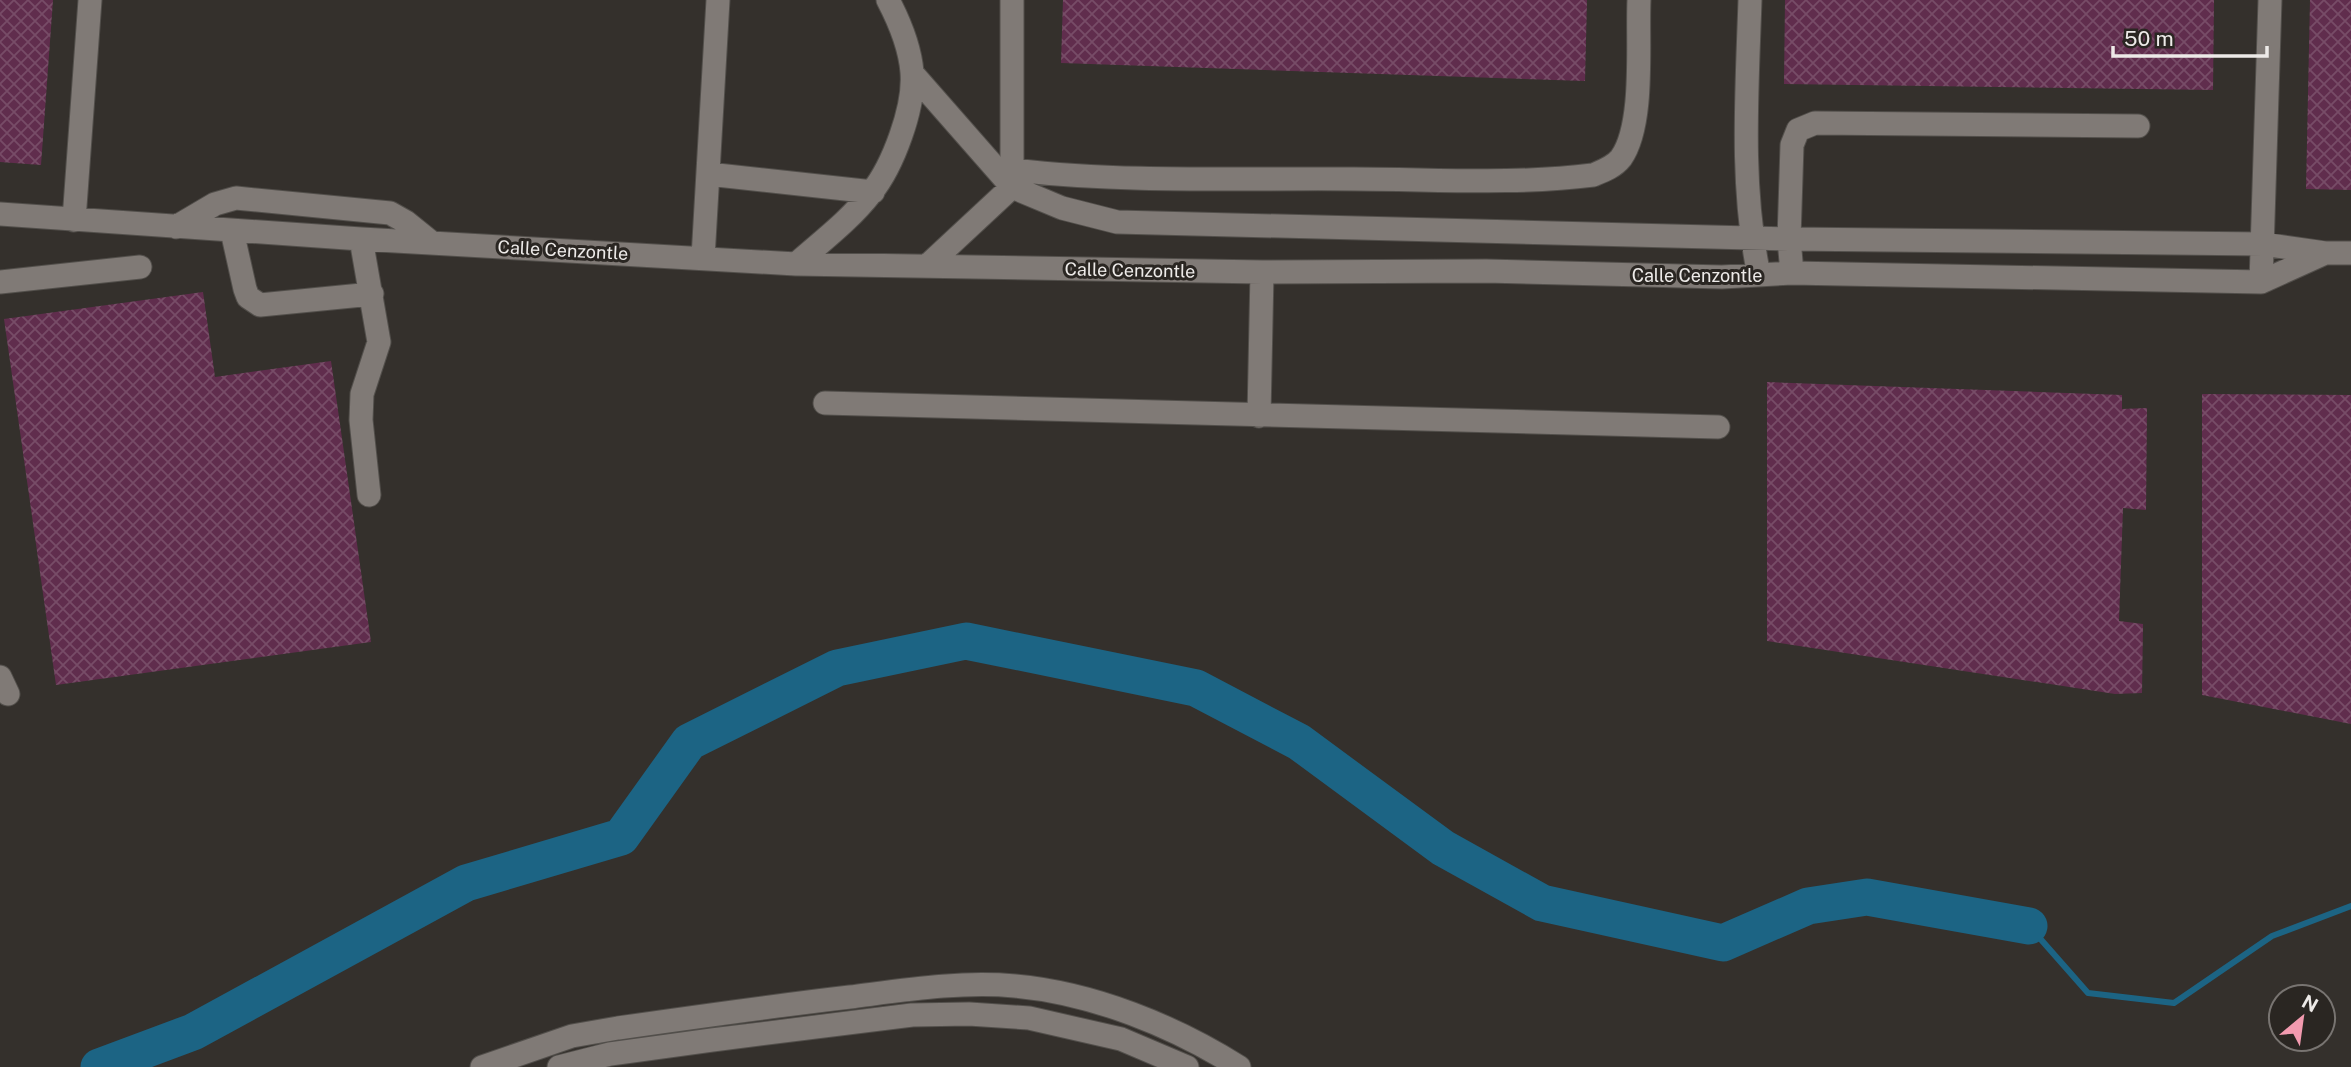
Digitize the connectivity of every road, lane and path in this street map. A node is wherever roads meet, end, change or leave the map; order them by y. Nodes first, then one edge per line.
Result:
1 (90, 0) edge
2 (718, 0) edge
3 (888, 0) edge
4 (1012, 0) edge
5 (1639, 0) edge
6 (1750, 0) edge
7 (2270, 0) edge
8 (912, 73) junction
9 (2138, 126) dead end
10 (708, 174) junction
11 (1013, 178) junction
12 (873, 192) junction
13 (0, 214) edge
14 (74, 220) junction
15 (176, 227) junction
16 (232, 231) junction
17 (1751, 236) junction
18 (361, 239) junction
19 (1789, 239) junction
20 (432, 243) junction
21 (2263, 244) junction
22 (2325, 253) junction
23 (2351, 253) edge
24 (703, 258) junction
25 (796, 264) junction
26 (927, 266) junction
27 (140, 267) dead end
28 (1262, 272) junction
29 (1792, 273) junction
30 (1759, 275) junction
31 (0, 282) edge
32 (2261, 282) junction
33 (372, 294) junction
34 (825, 403) dead end
35 (1259, 416) junction
36 (1718, 427) dead end
37 (369, 495) dead end
38 (1222, 1062) edge
39 (482, 1067) edge
40 (559, 1067) edge
41 (1187, 1067) edge

1 - 14 street
2 - 10 street
3 - 8 street
4 - 11 street
5 - 11 street
6 - 17 street
7 - 21 street
8 - 11 street
8 - 12 street
9 - 19 street
10 - 12 street
10 - 24 street
11 - 17 street
11 - 26 street
12 - 25 street
13 - 14 street, Calle Cenzontle
14 - 15 street, Calle Cenzontle
15 - 16 street, Calle Cenzontle
15 - 20 street
16 - 18 street, Calle Cenzontle
16 - 33 street
17 - 19 street
17 - 30 street
18 - 20 street, Calle Cenzontle
18 - 33 street
19 - 21 street
19 - 29 street
20 - 24 street, Calle Cenzontle
21 - 22 street
21 - 32 street
22 - 23 street
22 - 32 street
24 - 25 street, Calle Cenzontle
25 - 26 street, Calle Cenzontle
26 - 28 street, Calle Cenzontle
27 - 31 street
28 - 30 street, Calle Cenzontle
28 - 35 street
29 - 30 street, Calle Cenzontle
29 - 32 street, Calle Cenzontle
33 - 37 street
34 - 35 street
35 - 36 street
38 - 39 street
40 - 41 street

